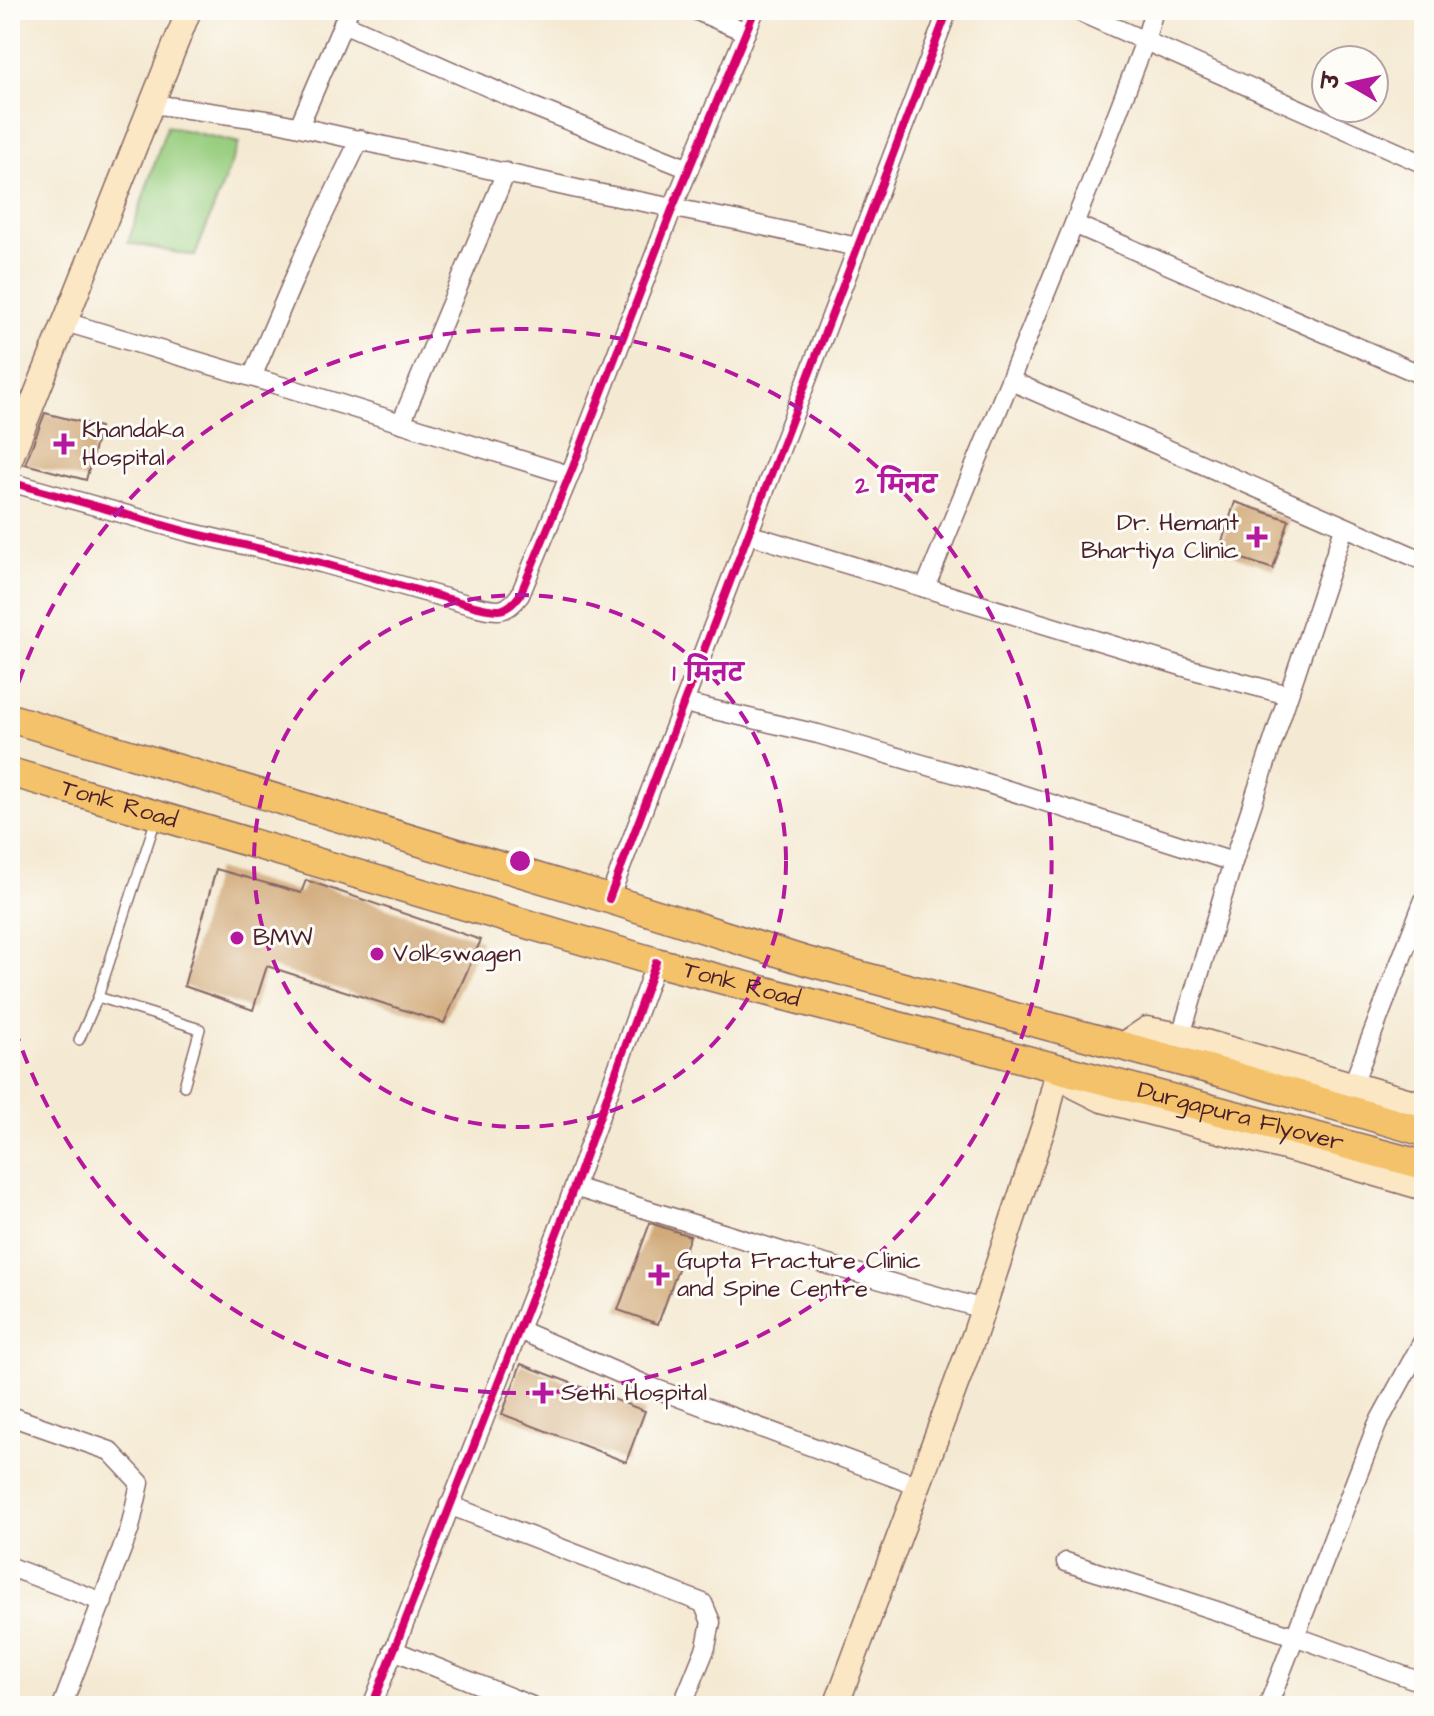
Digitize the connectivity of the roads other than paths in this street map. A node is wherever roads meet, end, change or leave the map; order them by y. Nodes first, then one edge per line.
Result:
1 (189, 10) edge
2 (695, 10) edge
3 (755, 10) edge
4 (948, 10) edge
5 (1075, 10) edge
6 (1154, 10) edge
7 (346, 17) edge
8 (746, 32) junction
9 (1145, 41) junction
10 (152, 104) junction
11 (299, 126) junction
12 (360, 139) junction
13 (1424, 164) edge
14 (689, 169) junction
15 (506, 172) junction
16 (673, 207) junction
17 (1074, 224) junction
18 (857, 247) junction
19 (65, 322) junction
20 (1424, 376) edge
21 (252, 377) junction
22 (1011, 381) junction
23 (401, 423) junction
24 (10, 460) edge
25 (569, 475) junction
26 (10, 482) edge
27 (1344, 528) junction
28 (748, 534) junction
29 (1424, 561) edge
30 (925, 588) junction
31 (1288, 695) junction
32 (684, 703) junction
33 (10, 718) edge
34 (10, 772) edge
35 (158, 815) junction
36 (1233, 862) junction
37 (609, 899) junction
38 (1424, 900) edge
39 (1418, 933) edge
40 (656, 962) junction
41 (98, 997) junction
42 (1181, 1035) junction
43 (79, 1040) dead end
44 (1134, 1049) junction
45 (1058, 1069) junction
46 (1353, 1084) junction
47 (184, 1086) dead end
48 (1424, 1105) edge
49 (1424, 1132) edge
50 (1424, 1165) edge
51 (574, 1187) junction
52 (1424, 1188) edge
53 (983, 1309) junction
54 (519, 1330) junction
55 (1424, 1339) edge
56 (10, 1416) edge
57 (918, 1486) junction
58 (449, 1505) junction
59 (1066, 1562) dead end
60 (10, 1567) edge
61 (103, 1602) junction
62 (1297, 1637) junction
63 (393, 1650) junction
64 (1424, 1683) edge
65 (62, 1706) edge
66 (372, 1706) edge
67 (532, 1706) edge
68 (682, 1706) edge
69 (836, 1706) edge
70 (1268, 1706) edge

1 - 10 street
2 - 8 street
3 - 8 street
4 - 18 street
5 - 9 street
6 - 9 street
7 - 11 street
7 - 14 street
8 - 14 street
9 - 13 street
9 - 17 street
10 - 11 street
10 - 19 street
11 - 12 street
12 - 15 street
12 - 21 street
14 - 16 street
15 - 16 street
15 - 23 street
16 - 18 street
16 - 25 street
17 - 20 street
17 - 22 street
18 - 28 street
19 - 21 street
19 - 24 street
21 - 23 street
22 - 27 street
22 - 30 street
23 - 25 street
25 - 26 street
27 - 29 street
27 - 31 street
28 - 30 street
28 - 32 street
30 - 31 street
31 - 36 street
32 - 36 street
32 - 37 street
33 - 37 main road, Tonk Road
34 - 35 main road, Tonk Road
35 - 40 main road, Tonk Road
35 - 41 lane
36 - 42 street
37 - 44 main road, Tonk Road
38 - 39 street
39 - 46 street
40 - 45 main road, Tonk Road
40 - 51 street
41 - 43 lane
41 - 47 lane
42 - 44 street
42 - 46 street
44 - 49 main road, Durgapura Flyover
45 - 50 main road, Durgapura Flyover
45 - 52 street, Tonk Road
45 - 53 street
46 - 48 street
51 - 53 street
51 - 54 street
53 - 57 street
54 - 57 street
54 - 58 street
55 - 62 street
56 - 61 street
57 - 69 street
58 - 63 street
58 - 68 street
59 - 62 street
60 - 61 street
61 - 65 street
62 - 64 street
62 - 70 street
63 - 66 street
63 - 67 street

